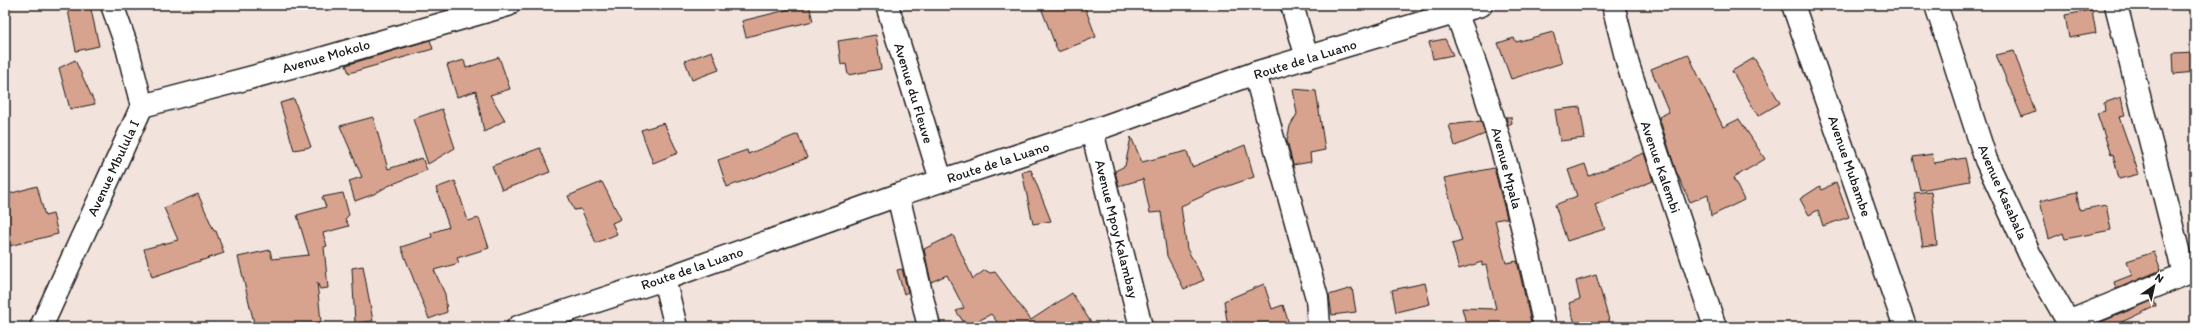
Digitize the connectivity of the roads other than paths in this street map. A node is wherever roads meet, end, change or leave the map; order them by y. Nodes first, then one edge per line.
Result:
1 (112, 5) edge
2 (508, 5) edge
3 (887, 5) edge
4 (1292, 5) edge
5 (1481, 5) edge
6 (1613, 5) edge
7 (1793, 5) edge
8 (1936, 5) edge
9 (2116, 5) edge
10 (1456, 13) junction
11 (1307, 58) junction
12 (1255, 73) junction
13 (142, 106) junction
14 (1092, 131) junction
15 (941, 180) junction
16 (898, 195) junction
17 (2190, 272) edge
18 (664, 279) junction
19 (2070, 325) edge
20 (41, 327) edge
21 (518, 327) edge
22 (676, 327) edge
23 (929, 327) edge
24 (1142, 327) edge
25 (1319, 327) edge
26 (1545, 327) edge
27 (1715, 327) edge
28 (1905, 327) edge

1 - 13 street, Avenue Mbulula I
2 - 13 street, Avenue Mokolo
3 - 15 street, Avenue du Fleuve
4 - 11 street
5 - 10 street, Route de la Luano
6 - 27 street, Avenue Kalembi
7 - 28 street, Avenue Mubambe
8 - 19 street, Avenue Kasabala
9 - 17 street
10 - 11 street, Route de la Luano
10 - 26 street, Avenue Mpala
11 - 12 street, Route de la Luano
12 - 14 street, Route de la Luano
12 - 25 street
13 - 20 street, Avenue Mbulula I
14 - 15 street, Route de la Luano
14 - 24 street, Avenue Mpoy Kalambay
15 - 16 street, Route de la Luano
16 - 18 street, Route de la Luano
16 - 23 street
17 - 19 street
18 - 21 street, Route de la Luano
18 - 22 street

